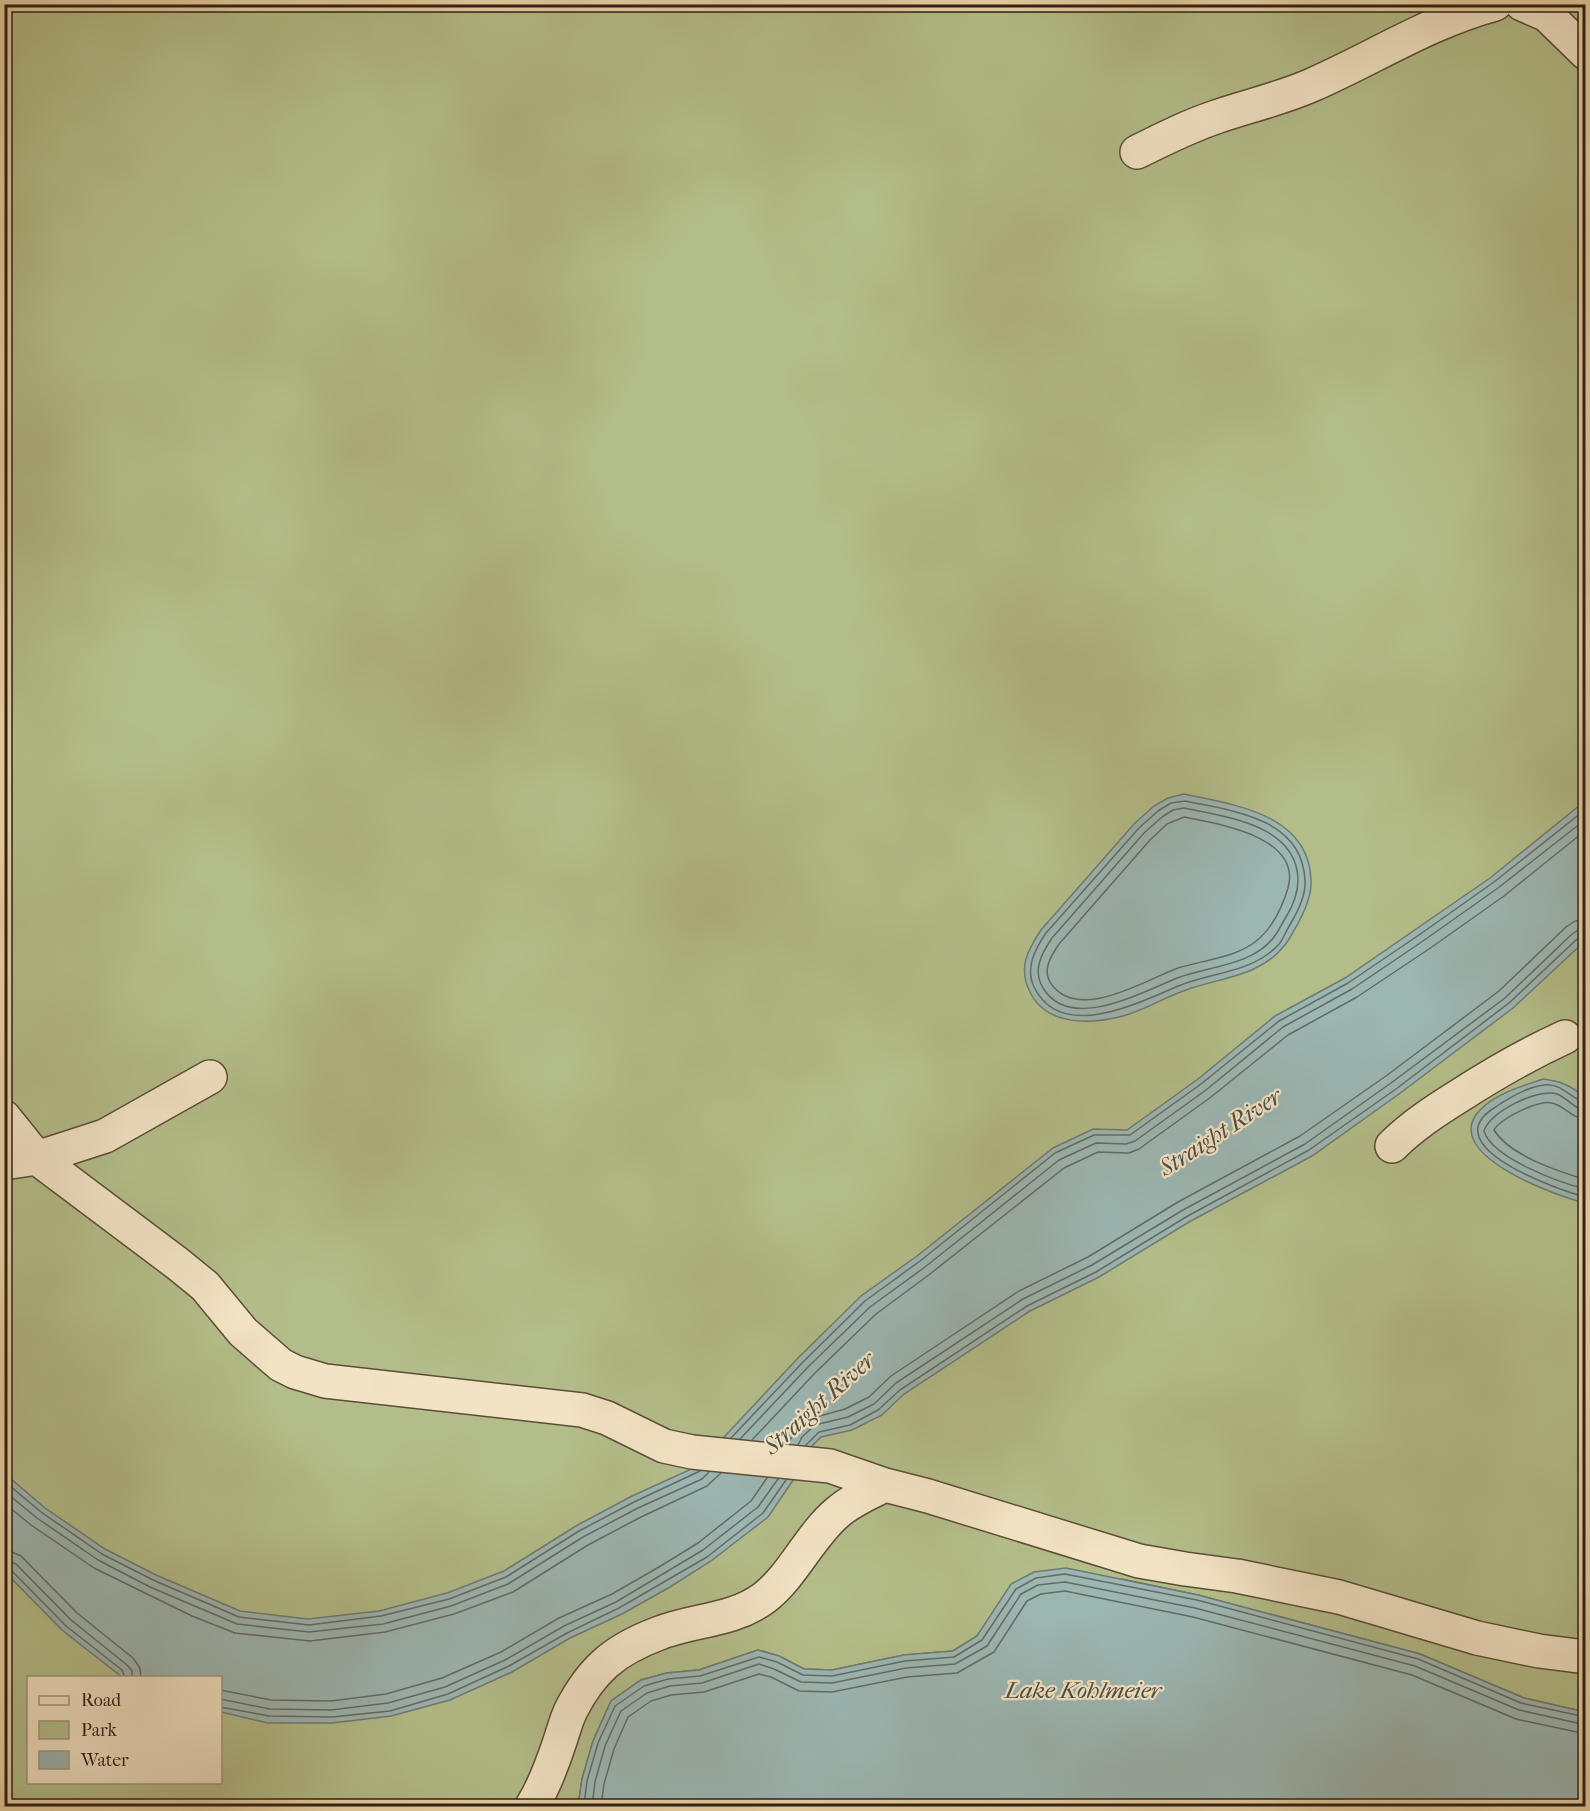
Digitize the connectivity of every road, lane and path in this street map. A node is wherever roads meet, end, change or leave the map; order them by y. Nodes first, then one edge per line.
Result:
1 (1495, 4) edge
2 (1522, 4) edge
3 (1586, 53) edge
4 (1137, 152) dead end
5 (1565, 1037) dead end
6 (210, 1077) dead end
7 (4, 1117) edge
8 (1392, 1146) dead end
9 (37, 1158) junction
10 (4, 1163) edge
11 (885, 1485) junction
12 (1586, 1657) edge
13 (532, 1806) edge

1 - 4 lane
2 - 3 lane
5 - 8 lane
6 - 9 lane
7 - 9 lane
9 - 10 lane
9 - 11 lane
11 - 12 lane
11 - 13 lane

